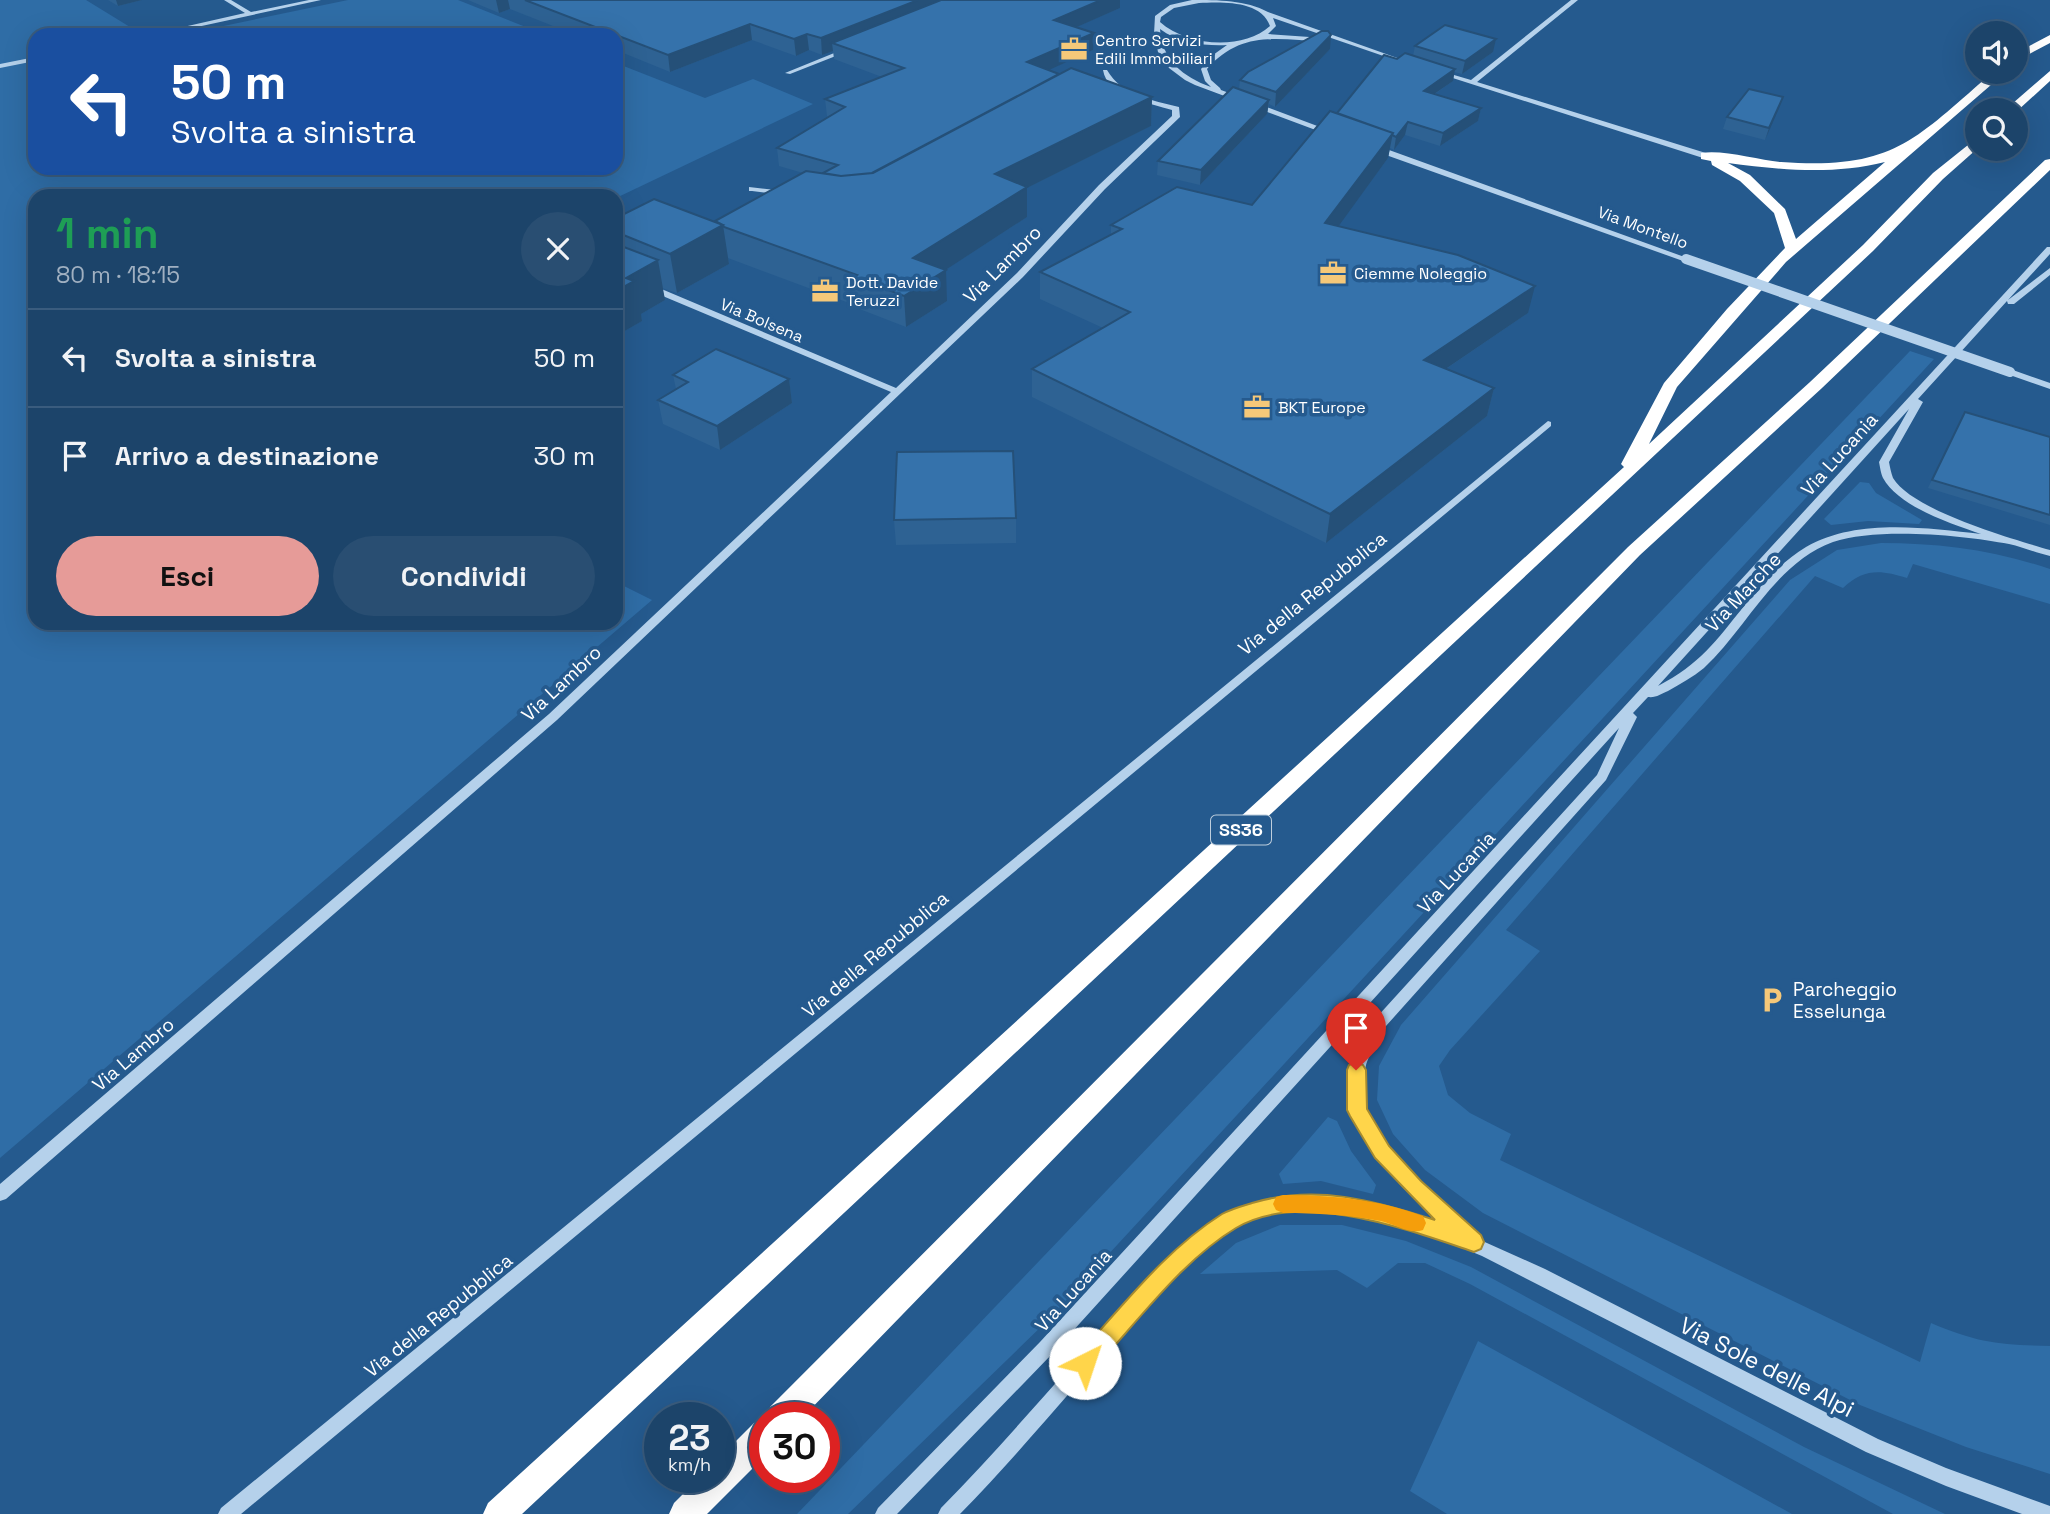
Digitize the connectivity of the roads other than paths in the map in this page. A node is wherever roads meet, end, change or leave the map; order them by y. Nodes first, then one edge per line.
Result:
1 (227, 0) edge
2 (318, 0) edge
3 (1163, 0) edge
4 (1225, 0) edge
5 (1268, 0) edge
6 (1575, 0) edge
7 (1247, 5) junction
8 (1260, 9) junction
9 (1162, 11) junction
10 (250, 14) junction
11 (1268, 14) junction
12 (1157, 22) junction
13 (184, 28) edge
14 (1261, 36) junction
15 (2050, 38) edge
16 (1340, 41) junction
17 (1238, 42) junction
18 (863, 44) edge
19 (2028, 51) edge
20 (28, 60) edge
21 (1406, 62) edge
22 (0, 66) edge
23 (1433, 70) edge
24 (788, 73) dead end
25 (2050, 75) edge
26 (1093, 78) edge
27 (1472, 83) junction
28 (1986, 84) edge
29 (1227, 96) junction
30 (2024, 98) edge
31 (1345, 138) edge
32 (1371, 147) edge
33 (1908, 149) junction
34 (1965, 152) edge
35 (1706, 156) junction
36 (2050, 163) edge
37 (752, 189) dead end
38 (791, 194) edge
39 (1792, 249) junction
40 (2050, 249) edge
41 (2050, 271) edge
42 (642, 284) edge
43 (1980, 326) junction
44 (1928, 383) junction
45 (2050, 386) edge
46 (898, 392) junction
47 (1548, 424) dead end
48 (1622, 479) junction
49 (2010, 541) junction
50 (2050, 553) edge
51 (1639, 702) junction
52 (0, 1194) edge
53 (1474, 1242) junction
54 (797, 1402) edge
55 (749, 1450) edge
56 (227, 1514) edge
57 (499, 1514) edge
58 (685, 1514) edge
59 (884, 1514) edge
60 (947, 1514) edge
61 (2047, 1514) edge

1 - 10 street
2 - 10 street
3 - 9 street
4 - 7 street
4 - 9 street
5 - 7 street
5 - 8 street
6 - 27 street
7 - 8 street
8 - 11 street
9 - 12 street
10 - 13 street
11 - 14 street
11 - 16 street
12 - 17 street
12 - 29 street
14 - 16 street
14 - 17 street
15 - 19 highway
16 - 21 street
17 - 29 street
18 - 24 street
20 - 22 street
23 - 27 street
25 - 30 highway
26 - 46 street, Via Lambro
27 - 35 street
28 - 33 highway
29 - 31 street
32 - 45 street, Via Montello, bridge
33 - 35 highway
33 - 39 highway
34 - 48 highway, SS36
35 - 39 highway
36 - 54 highway
37 - 38 street
39 - 48 highway
40 - 43 street, Via Lucania
41 - 43 street
42 - 46 street, Via Bolsena
43 - 44 street, Via Lucania
44 - 49 street, Via Marche
44 - 51 street, Via Lucania
46 - 52 street, Via Lambro
47 - 56 street, Via della Repubblica
48 - 57 highway, SS36
49 - 50 street, Via Marche
49 - 51 street, Via Marche
51 - 53 street
51 - 59 street, Via Lucania
53 - 60 street
53 - 61 street, Via Sole delle Alpi
55 - 58 highway

